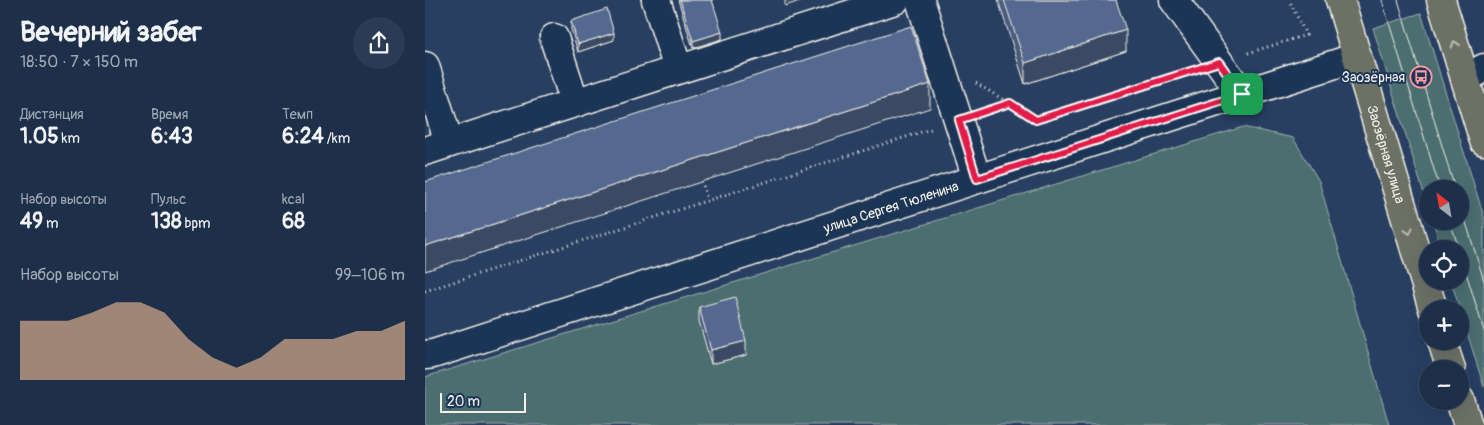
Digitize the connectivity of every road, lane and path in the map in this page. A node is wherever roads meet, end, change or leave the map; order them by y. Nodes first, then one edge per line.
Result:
1 (656, 0) edge
2 (895, 0) edge
3 (920, 0) edge
4 (1174, 0) edge
5 (1289, 0) edge
6 (1340, 0) edge
7 (1441, 0) edge
8 (554, 38) dead end
9 (1357, 57) junction
10 (1219, 62) junction
11 (425, 66) edge
12 (678, 69) junction
13 (1475, 73) edge
14 (1242, 94) junction
15 (575, 103) junction
16 (959, 120) junction
17 (1484, 141) edge
18 (437, 147) edge
19 (977, 179) junction
20 (702, 181) dead end
21 (708, 200) junction
22 (425, 291) edge
23 (1430, 300) edge
24 (425, 355) edge
25 (1463, 410) edge
26 (1468, 425) edge

1 - 12 street
2 - 12 street
3 - 16 street
4 - 10 street
5 - 10 path
6 - 9 main road, Заозёрная улица
13 -> 7 main road
8 - 15 street
9 - 14 street, улица Сергея Тюленина
9 -> 23 main road, Заозёрная улица
10 - 14 street
10 - 16 path
11 - 18 street
12 - 15 street
13 - 17 main road
14 - 19 street, улица Сергея Тюленина
15 - 18 street
16 - 19 street
16 - 21 path
19 - 24 street, улица Сергея Тюленина
20 - 21 path
21 - 22 path
25 - 26 main road

